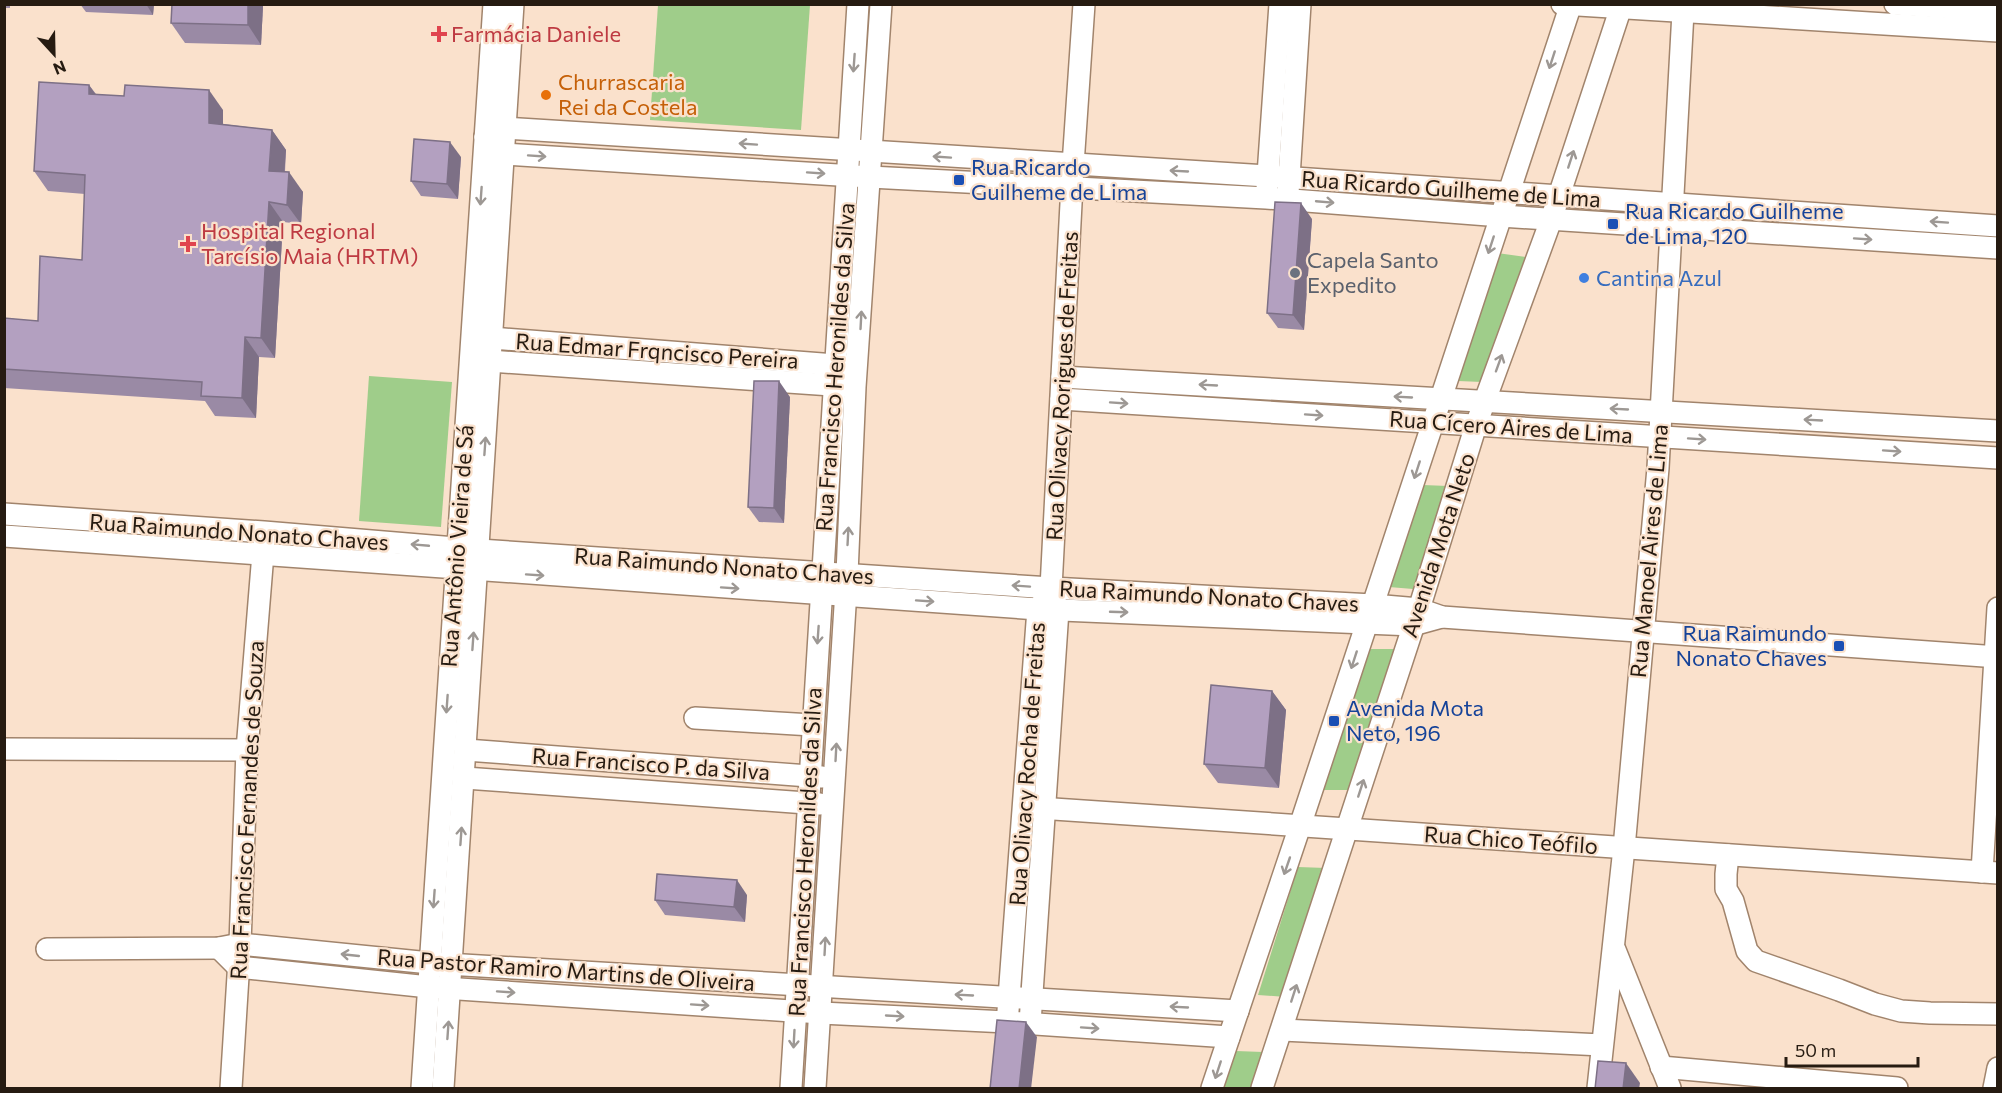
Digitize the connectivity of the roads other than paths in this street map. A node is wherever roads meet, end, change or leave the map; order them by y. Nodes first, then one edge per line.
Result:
1 (494, 4) edge
2 (513, 4) edge
3 (858, 4) edge
4 (881, 4) edge
5 (1083, 4) edge
6 (1280, 4) edge
7 (1300, 4) edge
8 (1562, 4) edge
9 (1895, 4) edge
10 (1571, 5) edge
11 (1622, 6) edge
12 (1998, 10) edge
13 (1683, 12) junction
14 (1998, 31) edge
15 (505, 128) junction
16 (485, 137) junction
17 (849, 151) junction
18 (871, 152) junction
19 (503, 154) junction
20 (1073, 165) junction
21 (1224, 174) junction
22 (847, 175) junction
23 (1267, 176) junction
24 (870, 177) junction
25 (1289, 178) junction
26 (1072, 188) junction
27 (1508, 194) junction
28 (1223, 196) junction
29 (1558, 197) junction
30 (1266, 198) junction
31 (1288, 199) junction
32 (1672, 204) junction
33 (1501, 216) junction
34 (1551, 220) junction
35 (1998, 226) edge
36 (1671, 227) junction
37 (1998, 248) edge
38 (492, 338) junction
39 (654, 351) junction
40 (490, 361) junction
41 (652, 372) junction
42 (835, 375) junction
43 (857, 377) junction
44 (1062, 377) junction
45 (1273, 389) junction
46 (1061, 399) junction
47 (1441, 399) junction
48 (1485, 402) junction
49 (1661, 411) junction
50 (1269, 412) junction
51 (1433, 422) junction
52 (1476, 425) junction
53 (1998, 431) edge
54 (1659, 436) junction
55 (1998, 458) edge
56 (4, 514) edge
57 (68, 519) junction
58 (264, 532) junction
59 (4, 537) edge
60 (65, 541) junction
61 (263, 556) junction
62 (456, 559) junction
63 (478, 560) junction
64 (822, 573) junction
65 (847, 574) junction
66 (1051, 588) junction
67 (820, 594) junction
68 (845, 596) junction
69 (1202, 606) junction
70 (1998, 608) edge
71 (1048, 610) junction
72 (1370, 614) junction
73 (1416, 617) junction
74 (1642, 632) junction
75 (1996, 657) edge
76 (695, 718) dead end
77 (812, 725) junction
78 (4, 749) edge
79 (247, 750) junction
80 (466, 750) junction
81 (1993, 768) edge
82 (809, 776) junction
83 (465, 778) junction
84 (835, 778) junction
85 (807, 803) junction
86 (833, 806) junction
87 (1034, 807) junction
88 (1300, 826) junction
89 (1348, 829) junction
90 (1624, 848) junction
91 (1728, 855) junction
92 (1019, 867) junction
93 (1041, 869) junction
94 (1990, 873) edge
95 (240, 944) junction
96 (1613, 945) junction
97 (219, 948) junction
98 (47, 949) dead end
99 (430, 963) junction
100 (452, 964) junction
101 (238, 967) junction
102 (798, 985) junction
103 (823, 986) junction
104 (429, 987) junction
105 (451, 988) junction
106 (1008, 998) junction
107 (1031, 999) junction
108 (795, 1011) junction
109 (1238, 1011) junction
110 (821, 1013) junction
111 (1998, 1014) edge
112 (1007, 1022) junction
113 (1030, 1023) junction
114 (1282, 1030) junction
115 (1229, 1037) junction
116 (1602, 1045) junction
117 (1661, 1067) junction
118 (1998, 1068) edge
119 (1843, 1086) edge
120 (231, 1089) edge
121 (422, 1089) edge
122 (443, 1089) edge
123 (791, 1089) edge
124 (815, 1089) edge
125 (1212, 1089) edge
126 (1262, 1089) edge
127 (1598, 1089) edge
128 (1670, 1089) edge
129 (1897, 1089) edge
130 (1994, 1089) edge

1 - 16 street, Rua Antônio Vieira de Sá
2 - 15 street, Rua Antônio Vieira de Sá
3 -> 17 street, Rua Francisco Heronildes da Silva
4 - 18 street, Rua Francisco Heronildes da Silva
5 - 20 street, Rua Olivacy Rorigues de Freitas
6 - 23 street
7 - 25 street
8 - 10 street
9 - 12 street
10 - 11 street
10 -> 27 street, Avenida Mota Neto
11 - 13 street
29 -> 11 street, Avenida Mota Neto
13 - 14 street
13 - 32 street, Rua Manoel Aires de Lima
15 - 16 street, Rua Ricardo Guilheme de Lima
17 -> 15 street, Rua Ricardo Guilheme de Lima
15 - 19 street, Rua Antônio Vieira de Sá
16 - 19 street
16 -> 62 street, Rua Antônio Vieira de Sá
17 - 18 street, Rua Ricardo Guilheme de Lima
17 - 22 street, Rua Francisco Heronildes da Silva
20 -> 18 street, Rua Ricardo Guilheme de Lima
18 - 24 street, Rua Francisco Heronildes da Silva
19 -> 22 street, Rua Ricardo Guilheme de Lima
19 - 38 street, Rua Antônio Vieira de Sá
21 -> 20 street, Rua Ricardo Guilheme de Lima
20 - 26 street, Rua Olivacy Rorigues de Freitas
21 - 23 street, Rua Ricardo Guilheme de Lima
21 - 28 street
22 - 24 street, Rua Ricardo Guilheme de Lima
22 - 42 street, Rua Francisco Heronildes da Silva
23 - 25 street, Rua Ricardo Guilheme de Lima
23 - 30 street
24 - 26 street, Rua Ricardo Guilheme de Lima
43 -> 24 street, Rua Francisco Heronildes da Silva
25 - 27 street, Rua Ricardo Guilheme de Lima
25 - 31 street
26 - 28 street, Rua Ricardo Guilheme de Lima
26 - 44 street, Rua Olivacy Rorigues de Freitas
27 - 29 street, Rua Ricardo Guilheme de Lima
27 - 33 street, Avenida Mota Neto
28 - 30 street, Rua Ricardo Guilheme de Lima
29 - 32 street, Rua Ricardo Guilheme de Lima
29 - 34 street, Avenida Mota Neto
30 - 31 street, Rua Ricardo Guilheme de Lima
31 -> 33 street, Rua Ricardo Guilheme de Lima
35 -> 32 street, Rua Ricardo Guilheme de Lima
32 - 36 street, Rua Manoel Aires de Lima
33 - 34 street, Rua Ricardo Guilheme de Lima
33 -> 47 street, Avenida Mota Neto
34 - 36 street, Rua Ricardo Guilheme de Lima
48 -> 34 street, Avenida Mota Neto
36 -> 37 street, Rua Ricardo Guilheme de Lima
36 - 49 street, Rua Manoel Aires de Lima
38 - 39 street, Rua Edmar Frqncisco Pereira
38 - 40 street, Rua Antônio Vieira de Sá
39 - 41 street
39 - 42 street, Rua Edmar Frqncisco Pereira
40 - 41 street, Rua Edmar Frqncisco Pereira
63 -> 40 street, Rua Antônio Vieira de Sá
41 - 42 street, Rua Edmar Frqncisco Pereira
42 - 43 street, Rua Edmar Frqncisco Pereira
42 - 64 street, Rua Francisco Heronildes da Silva
65 -> 43 street, Rua Francisco Heronildes da Silva
45 -> 44 street, Rua Cícero Aires de Lima
44 - 46 street, Rua Olivacy Rorigues de Freitas
47 -> 45 street, Rua Cícero Aires de Lima
45 - 50 street
46 -> 50 street, Rua Cícero Aires de Lima
46 - 66 street, Rua Olivacy Rorigues de Freitas
47 - 48 street, Rua Cícero Aires de Lima
47 - 51 street, Avenida Mota Neto
49 -> 48 street, Rua Cícero Aires de Lima
48 - 52 street, Avenida Mota Neto
53 -> 49 street, Rua Cícero Aires de Lima
49 - 54 street, Rua Manoel Aires de Lima
50 -> 51 street, Rua Cícero Aires de Lima
51 - 52 street, Rua Cícero Aires de Lima
51 -> 72 street, Avenida Mota Neto
52 - 54 street, Rua Cícero Aires de Lima
52 - 73 street, Avenida Mota Neto
54 -> 55 street, Rua Cícero Aires de Lima
54 - 74 street, Rua Manoel Aires de Lima
56 - 57 street, Rua Raimundo Nonato Chaves
57 - 58 street, Rua Raimundo Nonato Chaves
57 - 60 street
58 - 61 street, Rua Francisco Fernandes de Souza
62 -> 58 street, Rua Raimundo Nonato Chaves
59 - 60 street, Rua Raimundo Nonato Chaves
60 - 61 street, Rua Raimundo Nonato Chaves
61 - 62 street, Rua Raimundo Nonato Chaves
61 - 79 street, Rua Francisco Fernandes de Souza
62 - 63 street, Rua Raimundo Nonato Chaves
62 -> 99 street, Rua Antônio Vieira de Sá
63 - 64 street, Rua Raimundo Nonato Chaves
63 -> 67 street, Rua Raimundo Nonato Chaves
80 -> 63 street, Rua Antônio Vieira de Sá
64 - 65 street, Rua Raimundo Nonato Chaves
64 - 67 street, Rua Francisco Heronildes da Silva
66 -> 65 street, Rua Raimundo Nonato Chaves
65 - 68 street, Rua Francisco Heronildes da Silva
66 - 69 street, Rua Raimundo Nonato Chaves
66 - 71 street, Rua Olivacy Rocha de Freitas
67 - 68 street, Rua Raimundo Nonato Chaves
67 -> 77 street, Rua Francisco Heronildes da Silva
68 -> 71 street, Rua Raimundo Nonato Chaves
84 -> 68 street, Rua Francisco Heronildes da Silva
71 -> 69 street, Rua Raimundo Nonato Chaves
69 - 72 street, Rua Raimundo Nonato Chaves
70 - 75 street
71 - 87 street, Rua Olivacy Rocha de Freitas
72 - 73 street, Rua Raimundo Nonato Chaves
72 -> 88 street, Avenida Mota Neto
73 - 74 street, Rua Raimundo Nonato Chaves
89 -> 73 street, Avenida Mota Neto
74 - 75 street, Rua Raimundo Nonato Chaves
74 - 90 street, Rua Manoel Aires de Lima
75 - 81 street
76 - 77 street
77 - 82 street, Rua Francisco Heronildes da Silva
78 - 79 street
79 - 95 street, Rua Francisco Fernandes de Souza
80 - 82 street, Rua Francisco P. da Silva
80 - 83 street, Rua Antônio Vieira de Sá
81 - 94 street
82 - 84 street, Rua Francisco P. da Silva
82 - 85 street, Rua Francisco Heronildes da Silva
83 - 85 street, Rua Francisco P. da Silva
100 -> 83 street, Rua Antônio Vieira de Sá
84 - 86 street, Rua Francisco Heronildes da Silva
85 - 86 street, Rua Francisco P. da Silva
85 - 102 street, Rua Francisco Heronildes da Silva
103 -> 86 street, Rua Francisco Heronildes da Silva
87 - 88 street, Rua Chico Teófilo
87 - 92 street, Rua Olivacy Rocha de Freitas
87 - 93 street, Rua Olivacy Rocha de Freitas
88 - 89 street, Rua Chico Teófilo
88 -> 109 street, Avenida Mota Neto
89 - 90 street, Rua Chico Teófilo
114 -> 89 street, Avenida Mota Neto
90 - 91 street, Rua Chico Teófilo
90 - 96 street, Rua Manoel Aires de Lima
91 - 94 street, Rua Chico Teófilo
91 - 111 street
92 - 93 street
92 - 106 street, Rua Olivacy Rocha de Freitas
93 - 107 street, Rua Olivacy Rocha de Freitas
95 - 97 street, Rua Pastor Ramiro Martins de Oliveira
99 -> 95 street, Rua Pastor Ramiro Martins de Oliveira
95 - 101 street, Rua Francisco Fernandes de Souza
96 - 116 street, Rua Manoel Aires de Lima
96 - 117 street
97 - 98 street, Rua Pastor Ramiro Martins de Oliveira
97 - 101 street
99 - 100 street, Rua Pastor Ramiro Martins de Oliveira
99 - 104 street, Rua Antônio Vieira de Sá
100 - 102 street, Rua Pastor Ramiro Martins de Oliveira
100 - 105 street, Rua Antônio Vieira de Sá
101 - 104 street, Rua Pastor Ramiro Martins de Oliveira
101 - 120 street, Rua Francisco Fernandes de Souza
102 - 103 street, Rua Pastor Ramiro Martins de Oliveira
102 - 108 street, Rua Francisco Heronildes da Silva
106 -> 103 street, Rua Pastor Ramiro Martins de Oliveira
103 - 110 street, Rua Francisco Heronildes da Silva
104 - 105 street, Rua Pastor Ramiro Martins de Oliveira
104 - 121 street, Rua Antônio Vieira de Sá
105 -> 108 street, Rua Pastor Ramiro Martins de Oliveira
122 -> 105 street, Rua Antônio Vieira de Sá
106 - 107 street, Rua Pastor Ramiro Martins de Oliveira
106 - 112 street, Rua Olivacy Rocha de Freitas
109 -> 107 street, Rua Pastor Ramiro Martins de Oliveira
107 - 113 street, Rua Olivacy Rocha de Freitas
108 - 110 street, Rua Pastor Ramiro Martins de Oliveira
108 -> 123 street, Rua Francisco Heronildes da Silva
109 - 115 street, Avenida Mota Neto
110 -> 112 street, Rua Pastor Ramiro Martins de Oliveira
110 - 124 street, Rua Francisco Heronildes da Silva
112 - 113 street, Rua Pastor Ramiro Martins de Oliveira
113 -> 115 street, Rua Pastor Ramiro Martins de Oliveira
114 - 116 street
114 - 126 street, Avenida Mota Neto
115 -> 125 street, Avenida Mota Neto
116 - 127 street, Rua Manoel Aires de Lima
117 - 119 street
117 - 128 street
118 - 130 street
119 - 129 street

